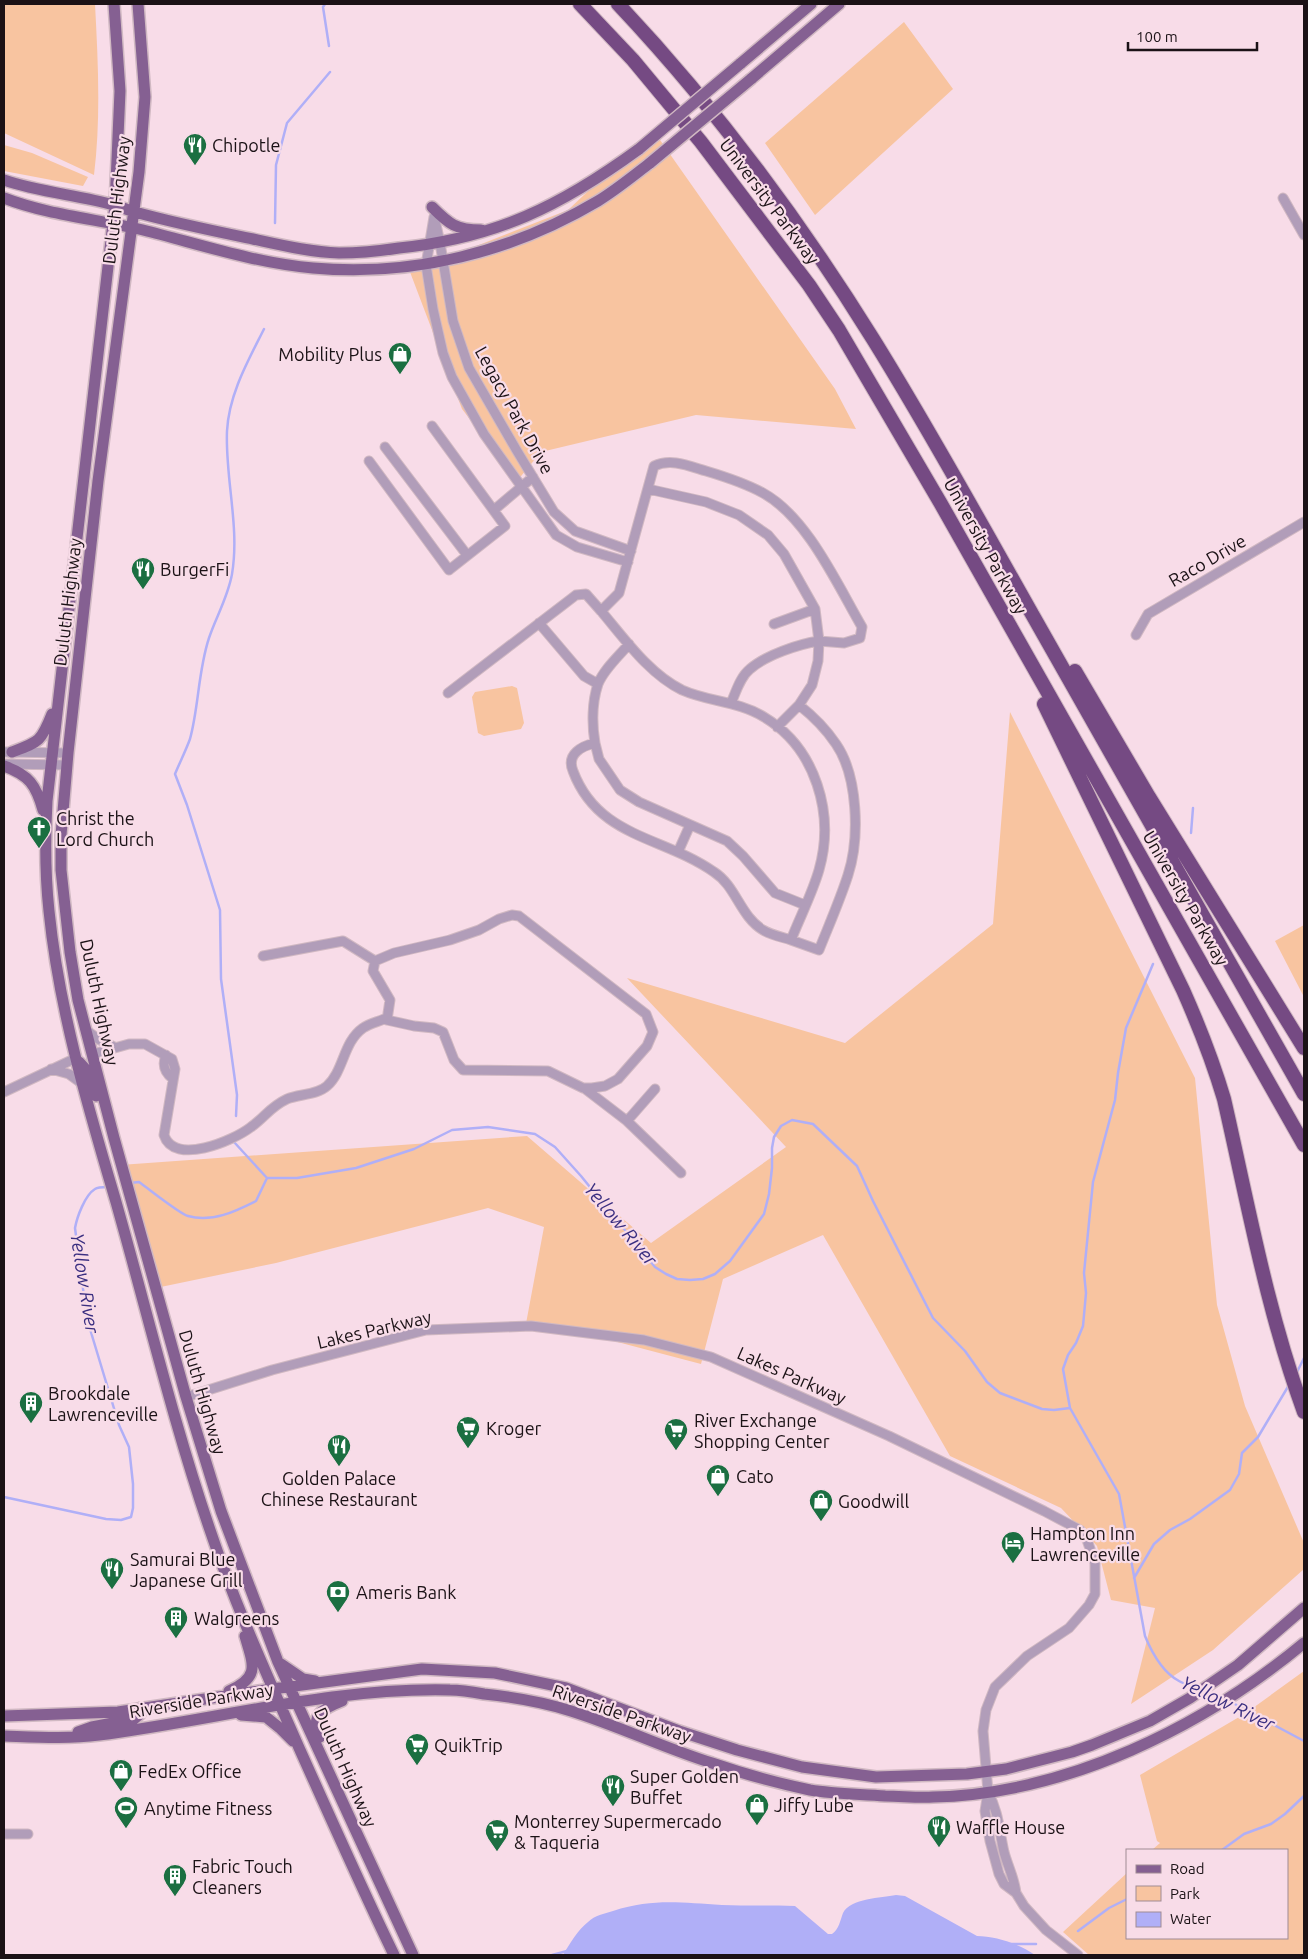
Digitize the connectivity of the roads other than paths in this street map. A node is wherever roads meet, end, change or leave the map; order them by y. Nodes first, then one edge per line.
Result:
1 (114, 4) edge
2 (138, 4) edge
3 (580, 4) edge
4 (618, 4) edge
5 (811, 4) edge
6 (840, 4) edge
7 (4, 180) edge
8 (4, 198) edge
9 (1283, 198) dead end
10 (115, 205) junction
11 (432, 207) dead end
12 (134, 212) junction
13 (112, 223) junction
14 (132, 227) junction
15 (495, 230) junction
16 (1304, 235) edge
17 (440, 243) junction
18 (428, 246) junction
19 (442, 262) junction
20 (426, 265) junction
21 (432, 426) dead end
22 (385, 447) dead end
23 (369, 460) dead end
24 (533, 477) junction
25 (521, 488) junction
26 (648, 489) junction
27 (494, 510) junction
28 (1304, 522) edge
29 (631, 551) junction
30 (467, 555) junction
31 (628, 562) junction
32 (1005, 567) junction
33 (815, 609) junction
34 (601, 611) junction
35 (539, 623) junction
36 (774, 624) dead end
37 (1136, 635) dead end
38 (819, 641) junction
39 (1018, 641) junction
40 (629, 644) junction
41 (598, 684) junction
42 (448, 693) dead end
43 (58, 696) junction
44 (731, 703) junction
45 (799, 705) junction
46 (777, 727) junction
47 (595, 742) junction
48 (8, 752) edge
49 (52, 752) junction
50 (68, 752) junction
51 (4, 765) edge
52 (51, 765) junction
53 (67, 765) junction
54 (46, 819) junction
55 (690, 825) junction
56 (678, 852) junction
57 (805, 905) junction
58 (791, 940) junction
59 (263, 956) dead end
60 (374, 962) junction
61 (59, 978) junction
62 (385, 1019) junction
63 (85, 1029) junction
64 (114, 1047) junction
65 (1304, 1048) edge
66 (93, 1054) junction
67 (76, 1058) junction
68 (51, 1069) junction
69 (84, 1086) junction
70 (583, 1088) junction
71 (655, 1090) dead end
72 (4, 1092) edge
73 (1304, 1094) edge
74 (628, 1121) junction
75 (114, 1138) junction
76 (1304, 1144) edge
77 (681, 1174) dead end
78 (186, 1397) junction
79 (1304, 1412) edge
80 (232, 1591) junction
81 (1304, 1608) edge
82 (1304, 1643) edge
83 (278, 1662) junction
84 (319, 1682) junction
85 (290, 1686) junction
86 (272, 1689) junction
87 (355, 1696) junction
88 (213, 1698) junction
89 (298, 1702) junction
90 (279, 1704) junction
91 (141, 1708) junction
92 (224, 1714) junction
93 (4, 1716) edge
94 (4, 1736) edge
95 (67, 1736) junction
96 (300, 1749) junction
97 (986, 1772) junction
98 (988, 1792) junction
99 (346, 1809) junction
100 (4, 1834) edge
101 (28, 1834) dead end
102 (394, 1955) edge
103 (413, 1955) edge
104 (1078, 1955) edge

1 - 10 main road, Duluth Highway
2 - 12 main road, Duluth Highway
3 - 39 highway, University Parkway
4 - 32 highway, University Parkway
5 - 15 main road, bridge
6 - 19 main road, bridge
7 - 10 main road
8 - 13 main road
9 - 16 street
10 - 12 main road
10 - 13 main road, Duluth Highway
11 - 15 main road
12 - 14 main road, Duluth Highway
12 - 18 main road
13 - 14 main road
13 - 43 main road, Duluth Highway
14 - 20 main road
14 - 50 main road, Duluth Highway
15 - 17 main road
17 - 18 main road
17 - 18 street, Legacy Park Drive
17 - 19 street, Legacy Park Drive
18 - 20 street, Legacy Park Drive
19 - 20 main road
19 - 24 street, Legacy Park Drive
20 - 25 street, Legacy Park Drive
21 - 27 street
22 - 30 street
23 - 30 street
24 - 25 street
24 - 29 street, Legacy Park Drive
25 - 27 street
25 - 31 street, Legacy Park Drive
26 - 29 street
26 - 33 street
26 - 38 street
27 - 30 street
28 - 37 street, Raco Drive
29 - 31 street
31 - 34 street
32 - 65 highway
32 - 73 highway, University Parkway
33 - 36 street
33 - 38 street
34 - 35 street
34 - 40 street
35 - 41 street
35 - 42 street
38 - 44 street
38 - 45 street
39 - 76 highway, University Parkway
39 - 79 highway
40 - 41 street
40 - 44 street
41 - 47 street
43 - 48 main road
43 - 49 main road, Duluth Highway
44 - 46 street
45 - 46 street
45 - 58 street
46 - 57 street
47 - 55 street
47 - 56 street
48 - 49 street
49 - 50 street
49 - 52 main road, Duluth Highway
50 - 53 main road, Duluth Highway
51 - 52 street
51 - 54 main road
52 - 53 street
52 - 54 main road, Duluth Highway
53 - 63 main road, Duluth Highway
54 - 61 main road, Duluth Highway
55 - 56 street
55 - 57 street
56 - 58 street
57 - 58 street
59 - 60 street
60 - 62 street
60 - 70 street
61 - 66 main road
61 - 67 main road, Duluth Highway
62 - 64 street
62 - 70 street
63 - 64 street
63 - 66 main road, Duluth Highway
64 - 66 street
66 - 75 main road, Duluth Highway
67 - 68 street
67 - 69 main road, Duluth Highway
67 - 75 main road
68 - 69 street
68 - 72 street
69 - 80 main road, Duluth Highway
70 - 74 street
71 - 74 street
74 - 77 street
75 - 78 main road, Duluth Highway
78 - 83 main road, Duluth Highway
78 - 97 street, Lakes Parkway
80 - 86 main road, Duluth Highway
80 - 88 main road
81 - 97 main road, Riverside Parkway
82 - 98 main road, Riverside Parkway
83 - 84 main road
83 - 85 main road, Duluth Highway
84 - 85 main road, Riverside Parkway
84 - 97 main road, Riverside Parkway
85 - 86 main road, Riverside Parkway
85 - 89 main road, Duluth Highway
86 - 88 main road, Riverside Parkway
86 - 90 main road, Duluth Highway
87 - 89 main road, Riverside Parkway
87 - 98 main road, Riverside Parkway
87 - 99 main road
88 - 91 main road, Riverside Parkway
89 - 90 main road, Riverside Parkway
89 - 99 main road, Duluth Highway
90 - 92 main road, Riverside Parkway
90 - 96 main road, Duluth Highway
91 - 93 main road, Riverside Parkway
91 - 95 main road
92 - 95 main road, Riverside Parkway
92 - 96 main road
94 - 95 main road, Riverside Parkway
96 - 102 main road, Duluth Highway
97 - 98 street
98 - 104 street
99 - 103 main road, Duluth Highway
100 - 101 street

